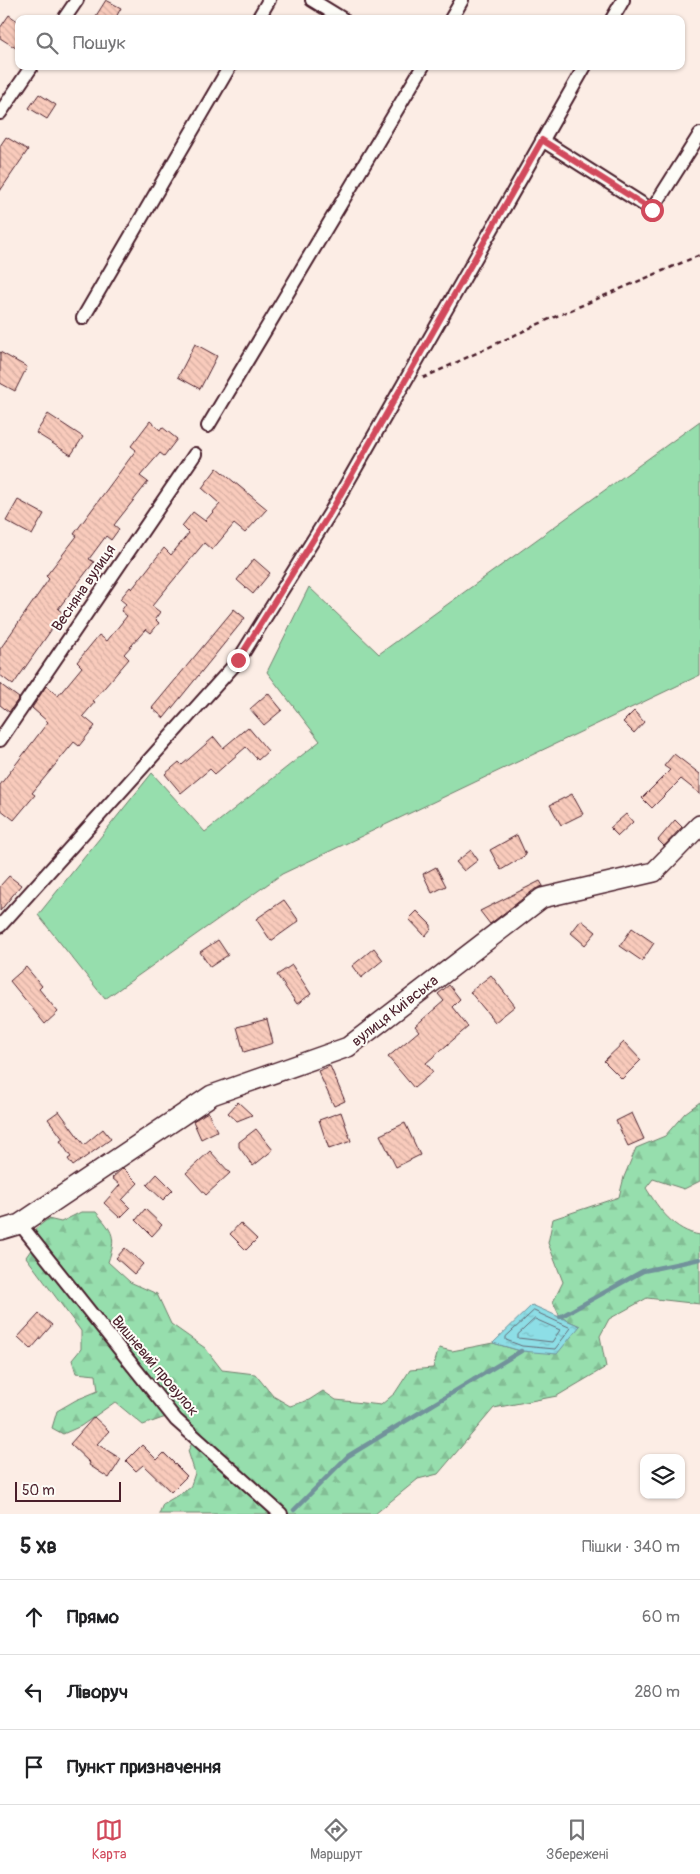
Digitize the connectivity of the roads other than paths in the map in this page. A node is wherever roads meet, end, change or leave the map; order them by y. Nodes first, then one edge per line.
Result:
1 (77, 0) edge
2 (269, 0) edge
3 (312, 0) edge
4 (462, 0) edge
5 (623, 0) edge
6 (67, 15) edge
7 (260, 15) edge
8 (336, 15) edge
9 (453, 15) edge
10 (614, 15) edge
11 (29, 70) edge
12 (228, 70) edge
13 (420, 70) edge
14 (583, 70) edge
15 (0, 113) edge
16 (700, 134) edge
17 (542, 140) junction
18 (83, 318) dead end
19 (208, 426) dead end
20 (195, 454) dead end
21 (0, 740) edge
22 (700, 825) edge
23 (0, 926) edge
24 (20, 1224) junction
25 (0, 1230) edge
26 (281, 1514) edge

1 - 6 street
2 - 7 street
3 - 8 street
4 - 9 street
5 - 10 street
11 - 15 street
12 - 18 street
13 - 19 street
14 - 17 street
16 - 17 street
17 - 23 street
20 - 21 street, Весняна вулиця
22 - 24 street, вулиця Київська
24 - 25 street, вулиця Київська
24 - 26 street, Вишневий провулок

